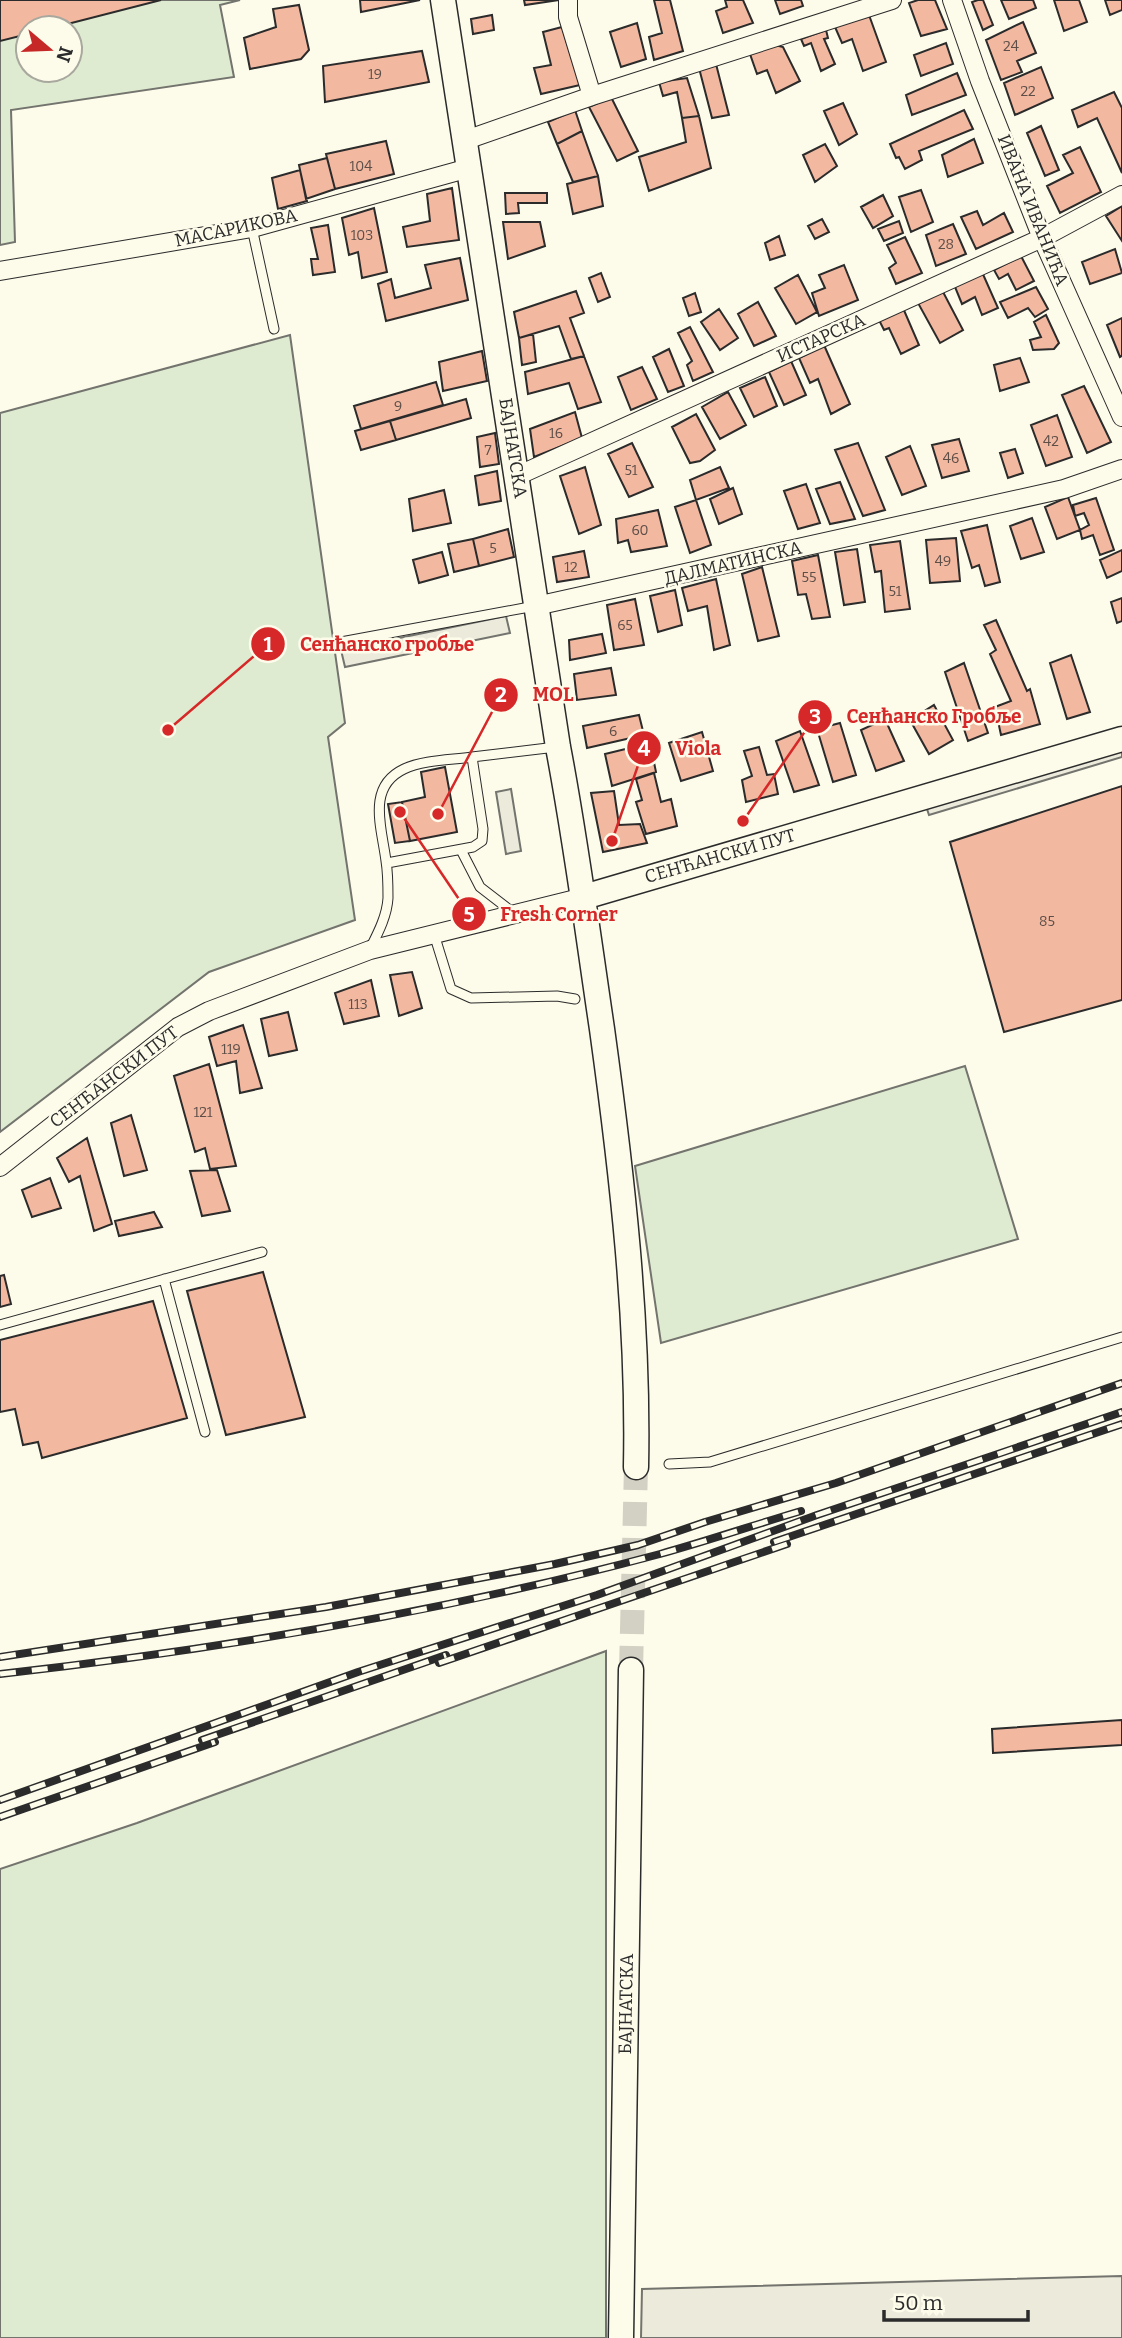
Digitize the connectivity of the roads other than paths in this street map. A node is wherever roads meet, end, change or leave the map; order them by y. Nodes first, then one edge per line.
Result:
1 (443, 0) edge
2 (568, 0) edge
3 (892, 0) edge
4 (952, 0) edge
5 (592, 96) junction
6 (466, 140) junction
7 (469, 168) junction
8 (1122, 195) edge
9 (252, 228) junction
10 (1042, 238) junction
11 (0, 271) edge
12 (274, 329) dead end
13 (1122, 417) edge
14 (1122, 469) edge
15 (517, 475) junction
16 (536, 606) junction
17 (341, 642) dead end
18 (1122, 739) edge
19 (558, 747) junction
20 (472, 757) junction
21 (461, 850) junction
22 (387, 863) junction
23 (584, 897) junction
24 (515, 914) junction
25 (434, 934) junction
26 (370, 950) junction
27 (575, 999) dead end
28 (0, 1167) edge
29 (262, 1252) dead end
30 (164, 1279) junction
31 (0, 1325) edge
32 (1122, 1336) edge
33 (205, 1432) dead end
34 (669, 1464) dead end
35 (636, 1467) tunnel mouth
36 (631, 1670) tunnel mouth
37 (621, 2338) edge

1 - 6 main road, БАЈНАТСКА
2 - 5 street
3 - 5 street
4 - 10 street, ИВАНА ИВАНИЋА
5 - 6 street
6 - 7 main road, БАЈНАТСКА
7 - 9 street, МАСАРИКОВА
7 - 15 main road, БАЈНАТСКА
8 - 10 street, ИСТАРСКА
9 - 11 street, МАСАРИКОВА
9 - 12 lane
10 - 13 street, ИВАНА ИВАНИЋА
10 - 15 street, ИСТАРСКА
14 - 16 street, ДАЛМАТИНСКА
15 - 16 main road, БАЈНАТСКА
16 - 17 lane, ДАЛМАТИНСКА
16 - 19 main road, БАЈНАТСКА
18 - 23 main road, СЕНЋАНСКИ ПУТ
19 - 20 lane
19 - 23 main road, БАЈНАТСКА
20 - 21 lane
20 - 22 lane
21 - 22 lane
21 - 24 lane
22 - 26 lane
23 - 24 street, СЕНЋАНСКИ ПУТ
23 - 35 main road, БАЈНАТСКА
24 - 25 street, СЕНЋАНСКИ ПУТ
25 - 26 street, СЕНЋАНСКИ ПУТ
25 - 27 lane
26 - 28 street, СЕНЋАНСКИ ПУТ
29 - 30 lane
30 - 31 lane
30 - 33 lane
32 - 34 lane
36 - 37 main road, БАЈНАТСКА

